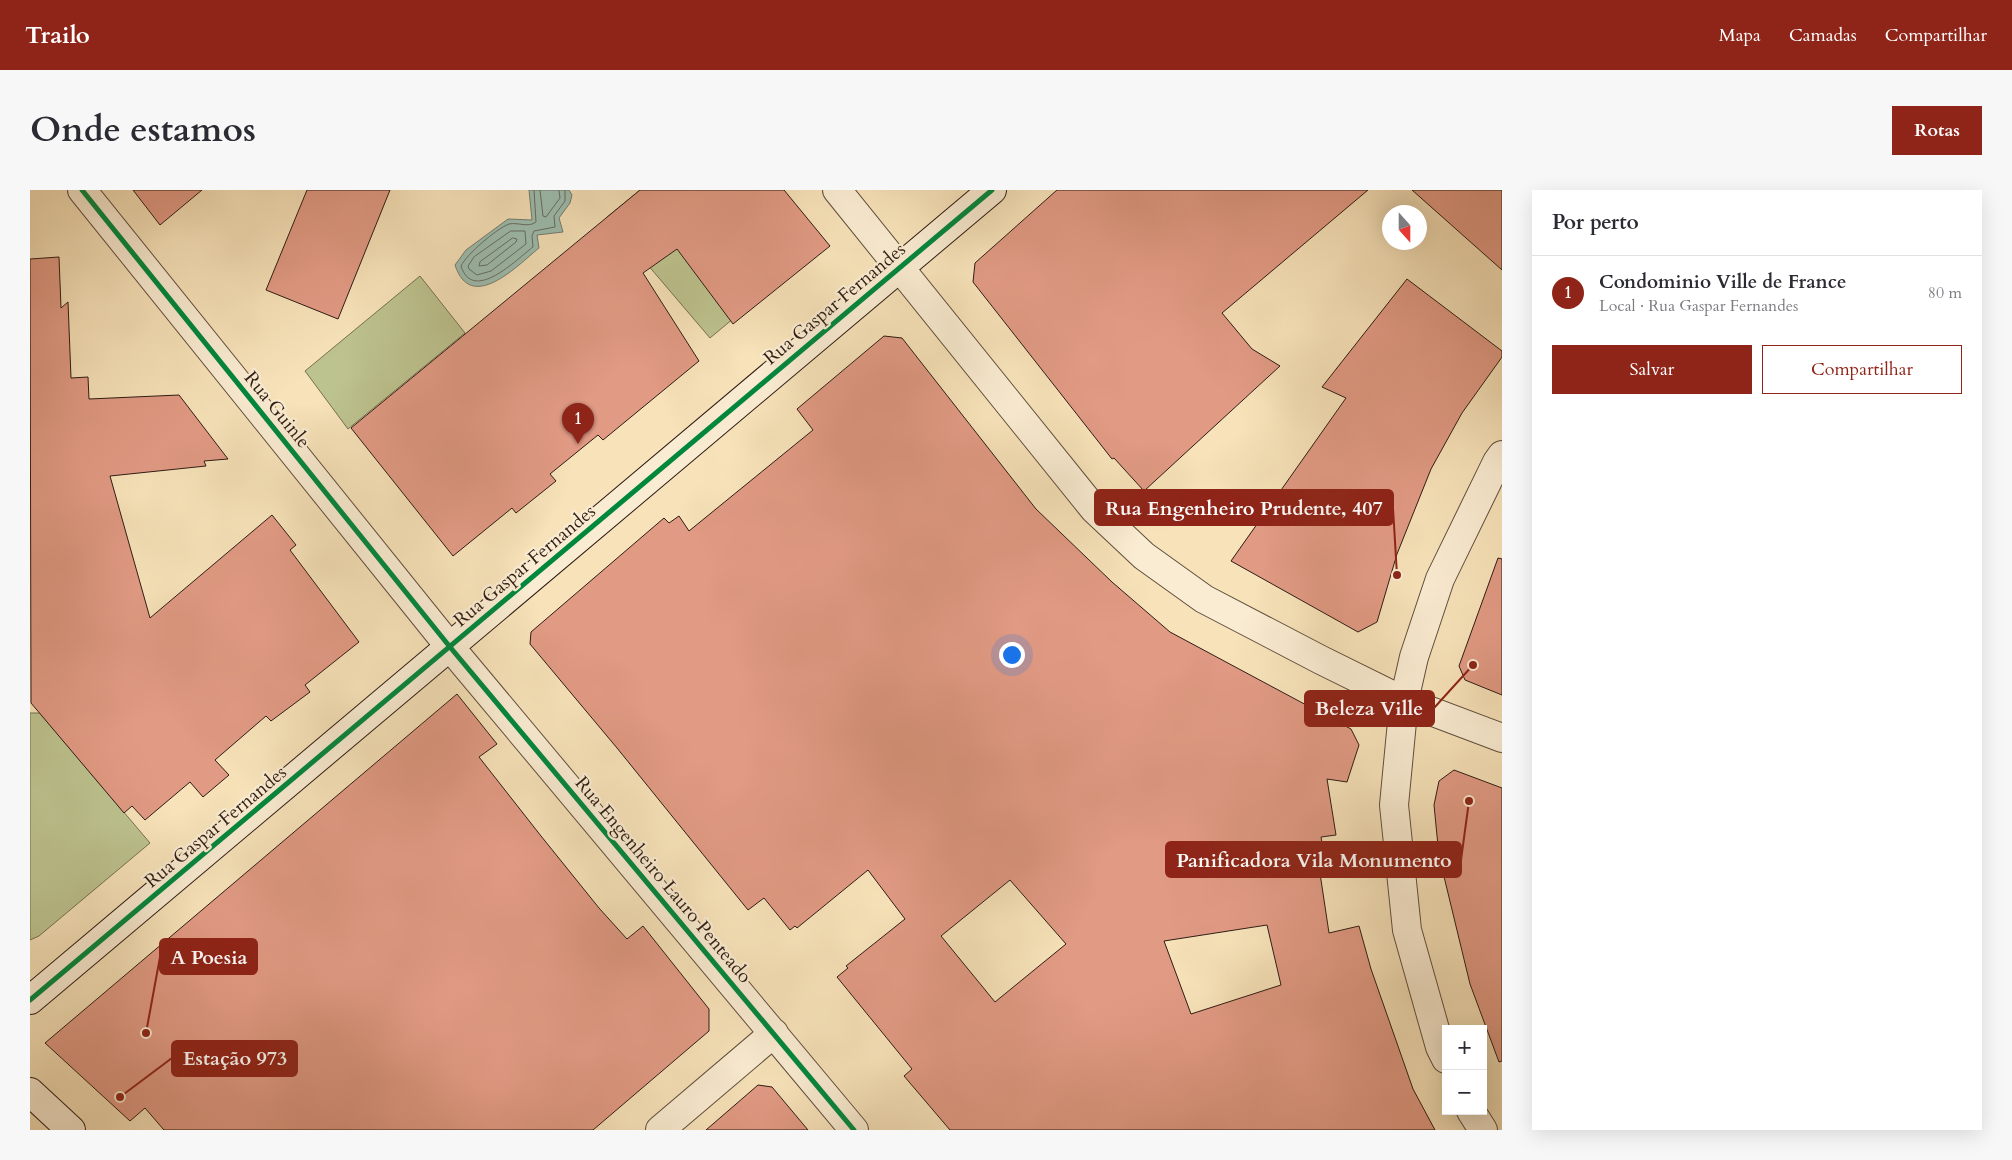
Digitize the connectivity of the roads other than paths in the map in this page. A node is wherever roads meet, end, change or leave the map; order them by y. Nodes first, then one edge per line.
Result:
1 (82, 190) edge
2 (836, 190) edge
3 (992, 190) edge
4 (898, 268) junction
5 (1502, 455) edge
6 (450, 647) junction
7 (1404, 701) junction
8 (1502, 738) edge
9 (30, 1000) edge
10 (774, 1033) junction
11 (1442, 1051) edge
12 (30, 1092) edge
13 (1473, 1115) edge
14 (71, 1130) edge
15 (660, 1130) edge
16 (854, 1130) edge
17 (1482, 1130) edge

1 - 6 street, Rua Guinle
2 - 4 street
3 - 4 street, Rua Gaspar Fernandes
4 - 6 street, Rua Gaspar Fernandes
4 - 7 street
5 - 7 street
6 - 9 street, Rua Gaspar Fernandes
6 - 10 street, Rua Engenheiro Lauro Penteado
7 - 8 street
7 - 11 street
10 - 15 street
10 - 16 street, Rua Engenheiro Lauro Penteado
12 - 14 street
13 - 17 street

